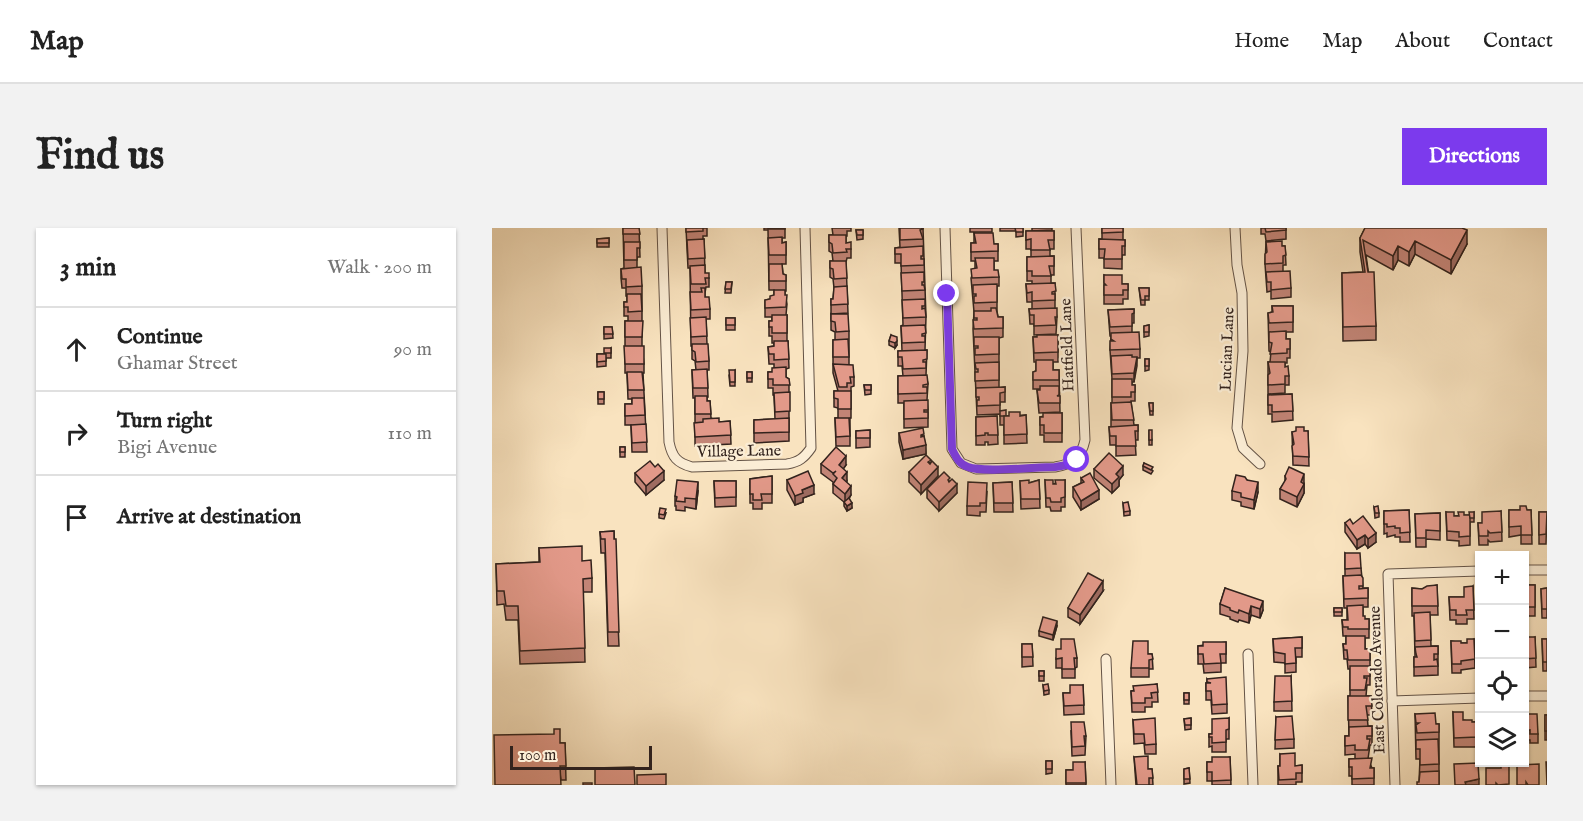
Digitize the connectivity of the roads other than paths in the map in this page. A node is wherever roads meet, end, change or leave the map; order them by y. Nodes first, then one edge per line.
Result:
1 (662, 228) edge
2 (805, 228) edge
3 (945, 228) edge
4 (1076, 228) edge
5 (1235, 228) edge
6 (1260, 464) dead end
7 (1529, 570) edge
8 (1547, 570) edge
9 (1475, 571) edge
10 (1248, 654) dead end
11 (1106, 659) dead end
12 (1529, 696) edge
13 (1547, 696) edge
14 (1475, 698) edge
15 (1392, 701) junction
16 (1111, 785) edge
17 (1253, 785) edge
18 (1395, 785) edge

1 - 2 street, Village Lane
3 - 4 street, Hatfield Lane
5 - 6 street, Lucian Lane
7 - 8 street
9 - 15 street, East Colorado Avenue
10 - 17 street
11 - 16 street
12 - 13 street
14 - 15 street
15 - 18 street, East Colorado Avenue

